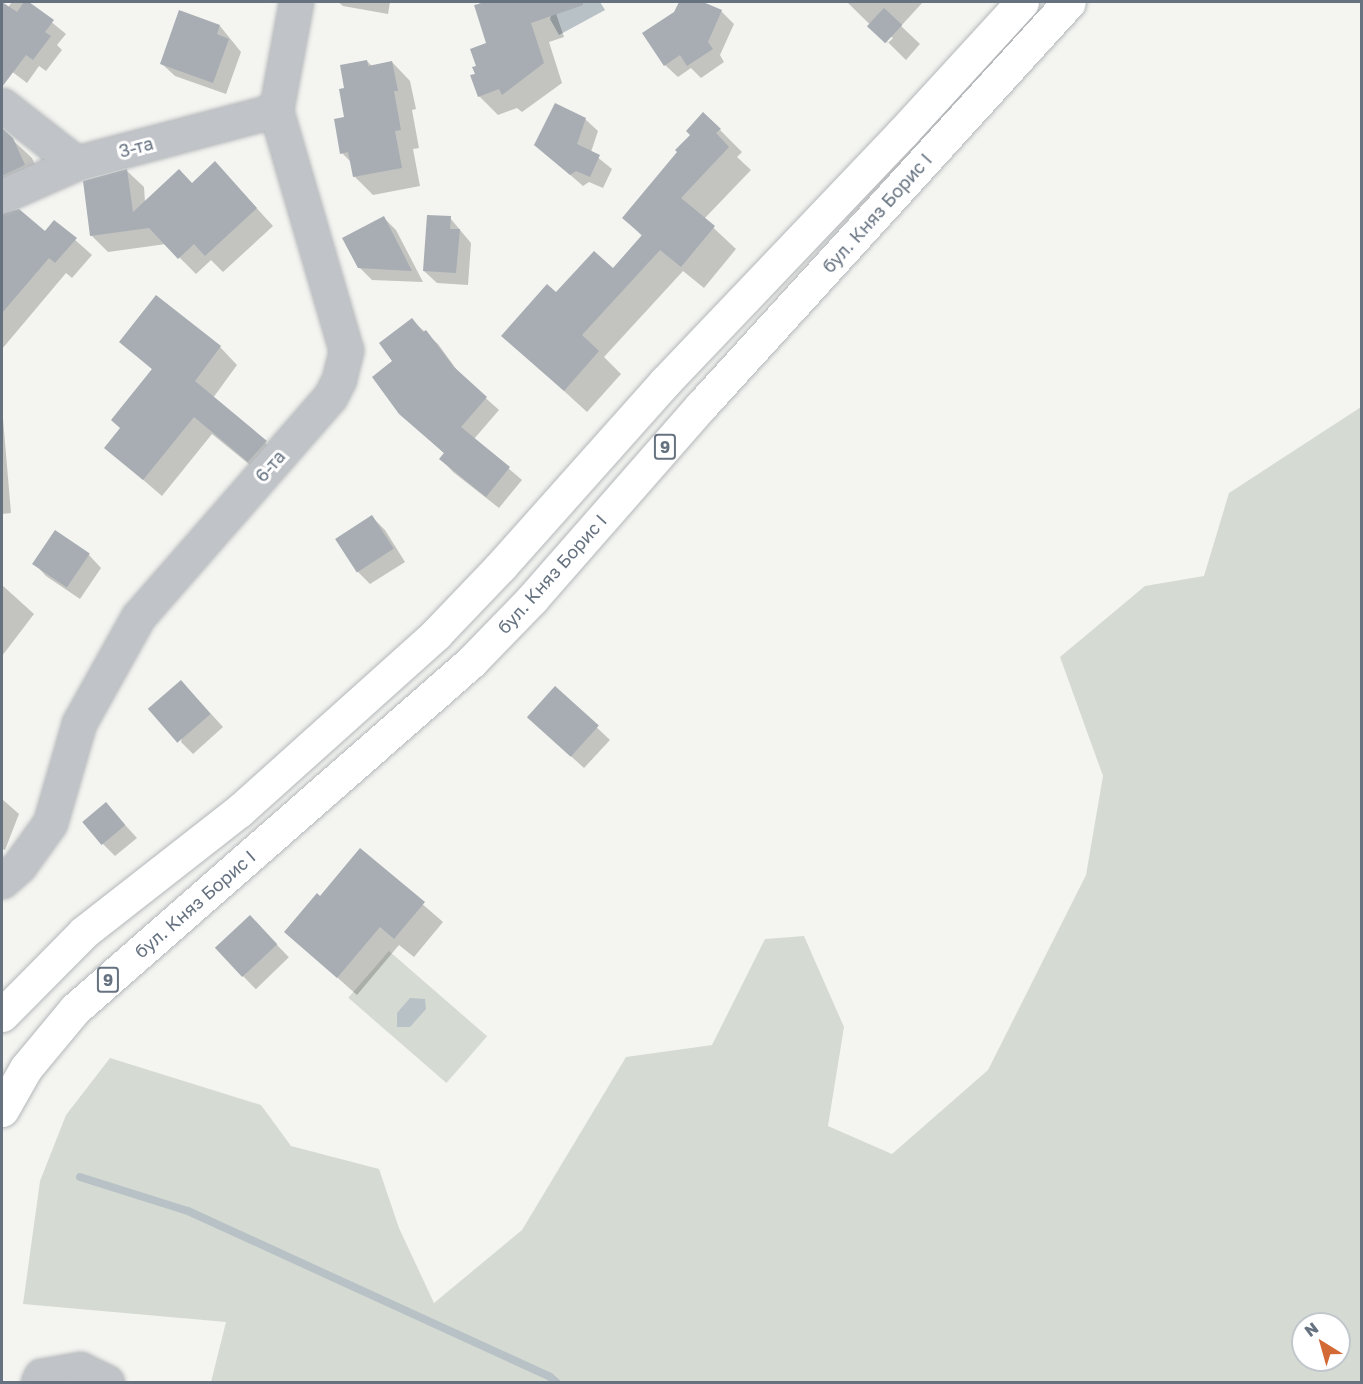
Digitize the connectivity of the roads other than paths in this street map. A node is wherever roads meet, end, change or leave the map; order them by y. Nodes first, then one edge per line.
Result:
1 (296, 2) edge
2 (1022, 2) edge
3 (1069, 2) edge
4 (2, 105) edge
5 (276, 110) junction
6 (76, 163) junction
7 (2, 196) edge
8 (2, 881) edge
9 (2, 1016) edge
10 (2, 1110) edge
11 (38, 1383) edge
12 (107, 1383) edge

1 - 5 street, 6-та
2 - 9 highway, бул. Княз Борис I / 9
3 - 10 highway, бул. Княз Борис I / 9
4 - 6 street
5 - 6 street, 3-та
5 - 8 street, 6-та
6 - 7 street, 3-та
11 - 12 street

